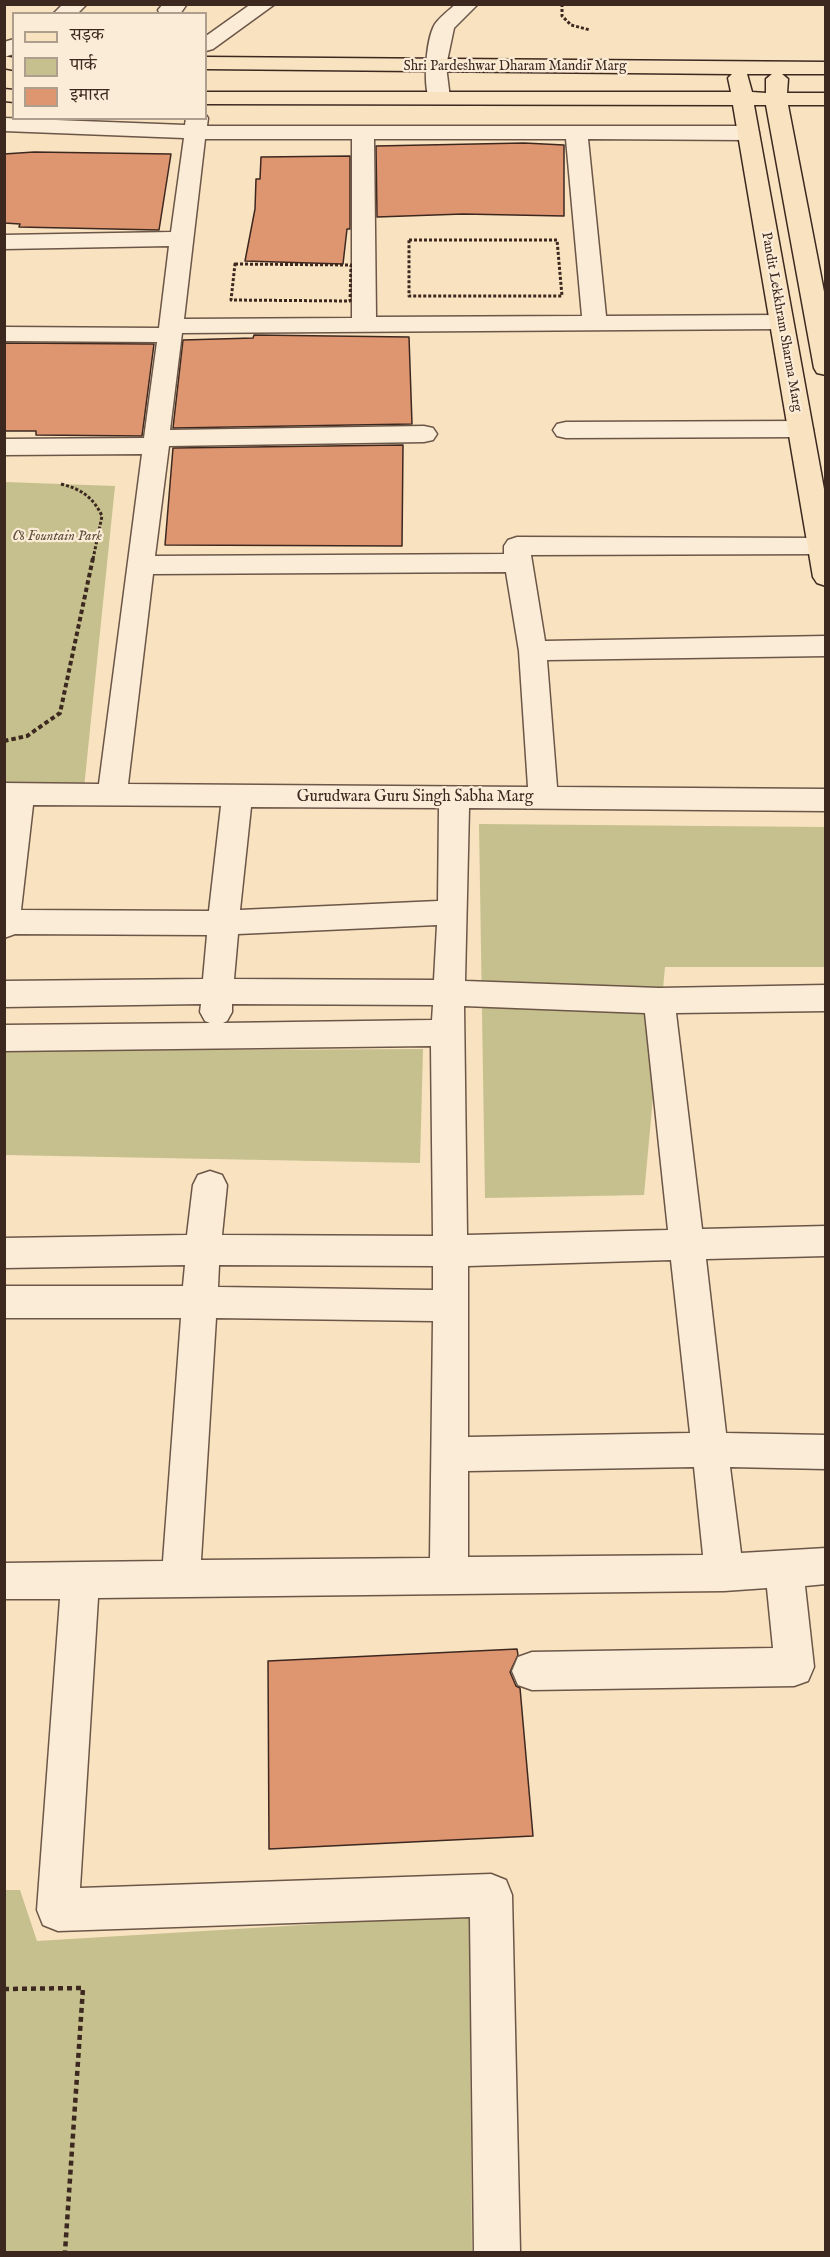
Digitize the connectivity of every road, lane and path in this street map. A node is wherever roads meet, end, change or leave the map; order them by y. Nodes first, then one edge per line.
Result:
1 (265, 4) edge
2 (468, 4) edge
3 (210, 37) edge
4 (207, 63) edge
5 (436, 66) junction
6 (738, 68) junction
7 (777, 68) junction
8 (825, 68) edge
9 (207, 98) edge
10 (439, 98) junction
11 (741, 99) junction
12 (825, 99) edge
13 (776, 100) junction
14 (4, 124) edge
15 (196, 125) edge
16 (363, 132) junction
17 (576, 133) junction
18 (748, 133) junction
19 (182, 239) junction
20 (4, 242) edge
21 (455, 296) joint
22 (293, 301) joint
23 (780, 322) junction
24 (595, 323) junction
25 (364, 325) junction
26 (170, 331) junction
27 (4, 334) edge
28 (825, 368) edge
29 (800, 429) junction
30 (566, 430) dead end
31 (424, 434) dead end
32 (156, 442) junction
33 (4, 447) edge
34 (54, 482) dead end
35 (820, 545) junction
36 (518, 563) junction
37 (141, 565) junction
38 (825, 577) edge
39 (825, 646) edge
40 (533, 651) junction
41 (4, 741) edge
42 (12, 794) edge
43 (111, 795) junction
44 (237, 796) junction
45 (454, 798) junction
46 (543, 798) junction
47 (825, 800) edge
48 (453, 912) junction
49 (223, 923) junction
50 (5, 924) edge
51 (216, 991) junction
52 (448, 993) junction
53 (4, 994) edge
54 (825, 998) edge
55 (659, 1001) junction
56 (447, 1033) junction
57 (215, 1035) junction
58 (4, 1038) edge
59 (210, 1185) dead end
60 (825, 1241) edge
61 (687, 1246) junction
62 (203, 1250) junction
63 (450, 1251) junction
64 (4, 1253) edge
65 (4, 1302) edge
66 (201, 1302) junction
67 (451, 1306) junction
68 (711, 1450) junction
69 (825, 1452) edge
70 (450, 1454) junction
71 (825, 1566) edge
72 (784, 1569) junction
73 (724, 1573) junction
74 (449, 1576) junction
75 (181, 1580) junction
76 (4, 1581) edge
77 (80, 1581) junction
78 (532, 1671) dead end
79 (4, 1989) edge
80 (65, 2253) edge
81 (497, 2253) edge

1 - 3 street
2 - 5 street
4 - 5 main road, Shri Pardeshwar Dharam Mandir Marg
5 - 6 main road, Shri Pardeshwar Dharam Mandir Marg
5 - 10 street
6 - 7 main road, Shri Pardeshwar Dharam Mandir Marg
6 - 11 main road, Pandit Lekkhram Sharma Marg
7 - 8 main road, Shri Pardeshwar Dharam Mandir Marg
7 - 13 main road
9 - 10 main road, Shri Pardeshwar Dharam Mandir Marg
10 - 11 main road, Shri Pardeshwar Dharam Mandir Marg
11 - 13 main road, Shri Pardeshwar Dharam Mandir Marg
11 - 18 main road, Pandit Lekkhram Sharma Marg
12 - 13 main road, Shri Pardeshwar Dharam Mandir Marg
13 - 28 main road
14 - 15 street
15 - 16 street
15 - 19 street
16 - 17 street
16 - 25 street
17 - 18 street
17 - 24 street
18 - 23 main road, Pandit Lekkhram Sharma Marg
19 - 20 street
19 - 26 street
21 - 21 path
22 - 22 path
23 - 24 street
23 - 29 main road, Pandit Lekkhram Sharma Marg
24 - 25 street
25 - 26 street
26 - 27 street
26 - 32 street
29 - 30 street
29 - 35 main road, Pandit Lekkhram Sharma Marg
31 - 32 street
32 - 33 street
32 - 37 street
34 - 41 path
35 - 36 street
35 - 38 main road, Pandit Lekkhram Sharma Marg
36 - 37 street
36 - 40 street
37 - 43 street
39 - 40 street
40 - 46 street
42 - 43 street, Gurudwara Guru Singh Sabha Marg
42 - 50 street
43 - 44 street, Gurudwara Guru Singh Sabha Marg
44 - 45 street, Gurudwara Guru Singh Sabha Marg
44 - 49 street
45 - 46 street, Gurudwara Guru Singh Sabha Marg
45 - 48 street
46 - 47 street, Gurudwara Guru Singh Sabha Marg
48 - 49 street
48 - 52 street
49 - 50 street
49 - 51 street
51 - 52 street
51 - 53 street
51 - 57 street
52 - 55 street
52 - 56 street
54 - 55 street
55 - 61 street
56 - 57 street
56 - 63 street
57 - 58 street
59 - 62 street
60 - 61 street
61 - 63 street
61 - 68 street
62 - 63 street
62 - 64 street
62 - 66 street
63 - 67 street
65 - 66 street
66 - 67 street
66 - 75 street
67 - 70 street
68 - 69 street
68 - 70 street
68 - 73 street
70 - 74 street
71 - 72 street
72 - 73 street
72 - 78 street
73 - 74 street
74 - 75 street
75 - 77 street
76 - 77 street
77 - 81 street
79 - 80 path

